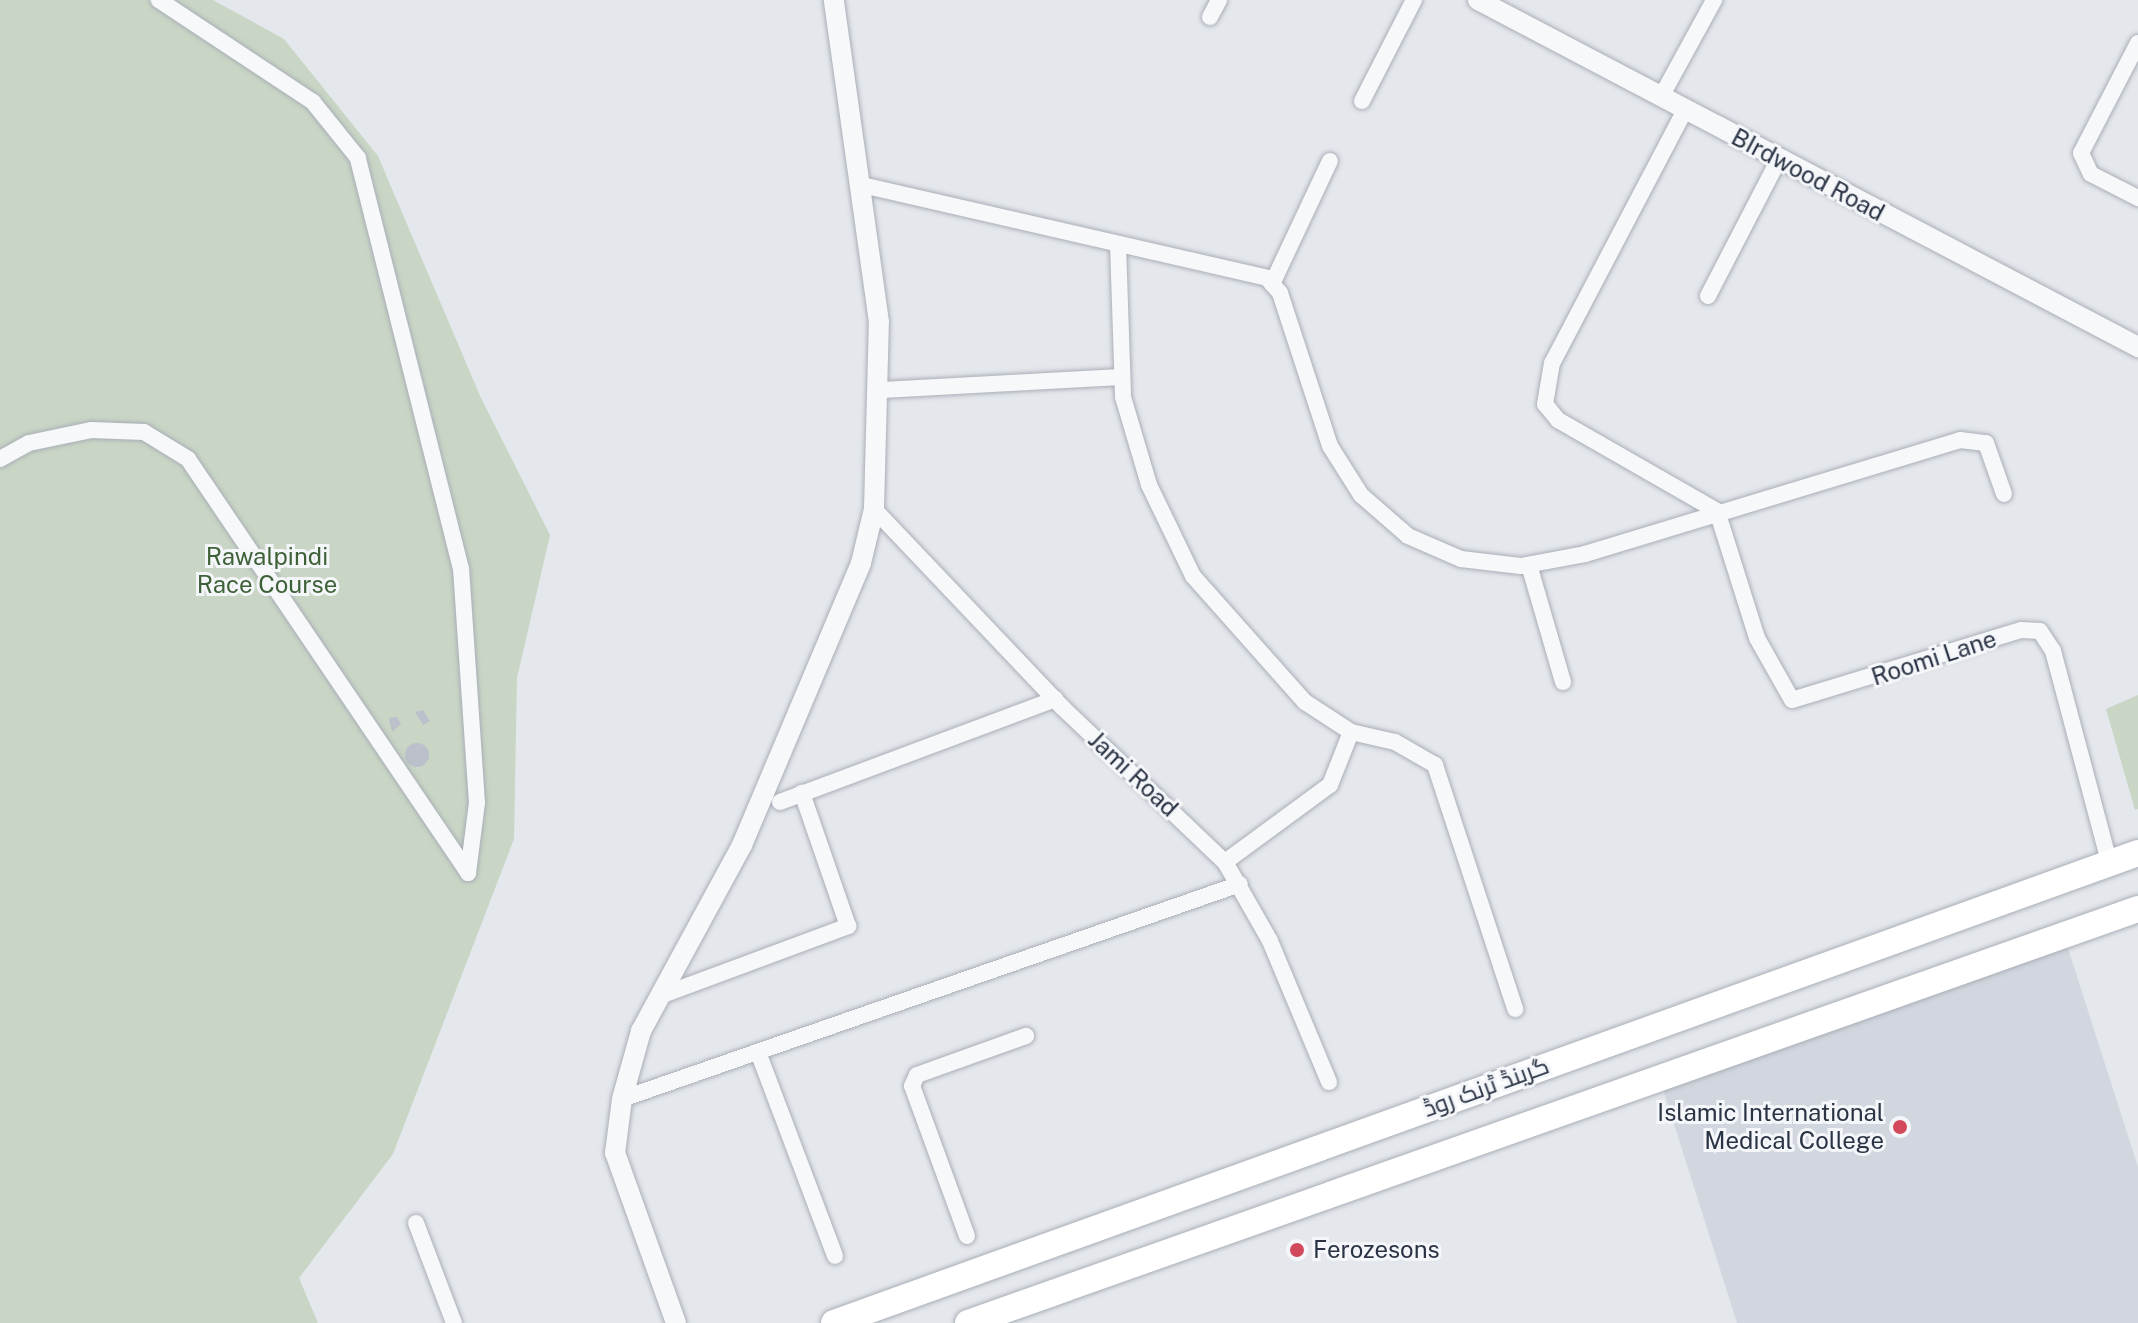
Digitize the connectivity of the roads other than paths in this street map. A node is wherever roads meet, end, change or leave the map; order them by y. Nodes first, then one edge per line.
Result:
1 (159, 0) edge
2 (834, 0) edge
3 (1219, 0) edge
4 (1414, 0) edge
5 (1478, 0) edge
6 (1714, 0) edge
7 (1210, 17) dead end
8 (2138, 43) edge
9 (1661, 97) junction
10 (1362, 101) dead end
11 (1685, 110) junction
12 (1779, 159) junction
13 (1330, 161) dead end
14 (862, 185) junction
15 (2138, 198) edge
16 (1118, 244) junction
17 (1272, 284) junction
18 (1708, 296) dead end
19 (2138, 347) edge
20 (1122, 377) junction
21 (881, 390) junction
22 (0, 459) edge
23 (2004, 494) dead end
24 (874, 509) junction
25 (1717, 511) junction
26 (1529, 565) junction
27 (1563, 682) dead end
28 (1055, 699) junction
29 (1351, 732) junction
30 (802, 793) junction
31 (780, 802) dead end
32 (2138, 853) edge
33 (1225, 862) junction
34 (2109, 862) junction
35 (1240, 884) junction
36 (2138, 909) edge
37 (660, 996) junction
38 (1515, 1009) dead end
39 (1026, 1036) dead end
40 (758, 1052) junction
41 (1329, 1082) dead end
42 (622, 1099) junction
43 (416, 1223) dead end
44 (967, 1236) dead end
45 (835, 1256) dead end
46 (454, 1323) edge
47 (676, 1323) edge
48 (834, 1323) edge
49 (968, 1323) edge

1 - 22 street
2 - 14 street
3 - 7 street
4 - 10 street
5 - 9 street, BIrdwood Road
6 - 9 street
8 - 15 street
9 - 11 street, BIrdwood Road
11 - 12 street, BIrdwood Road
11 - 25 street
12 - 18 street
12 - 19 street, BIrdwood Road
13 - 17 street
14 - 16 street
14 - 21 street
16 - 17 street
16 - 20 street
17 - 26 street
20 - 21 street
20 - 29 street
21 - 24 street
23 - 25 street
24 - 28 street, Jami Road
24 - 37 street
25 - 26 street
25 - 34 street, Roomi Lane
26 - 27 street
28 - 30 street
28 - 33 street, Jami Road
29 - 33 street
29 - 38 street
30 - 31 street
30 - 37 street
32 - 34 highway, گرینڈ ٹرنک روڈ
33 - 35 street, Jami Road
34 - 48 highway, گرینڈ ٹرنک روڈ
35 - 40 street
35 - 41 street, Jami Road
36 - 49 highway, گرینڈ ٹرنک روڈ
37 - 42 street
39 - 44 street
40 - 42 street
40 - 45 street
42 - 47 street
43 - 46 street

